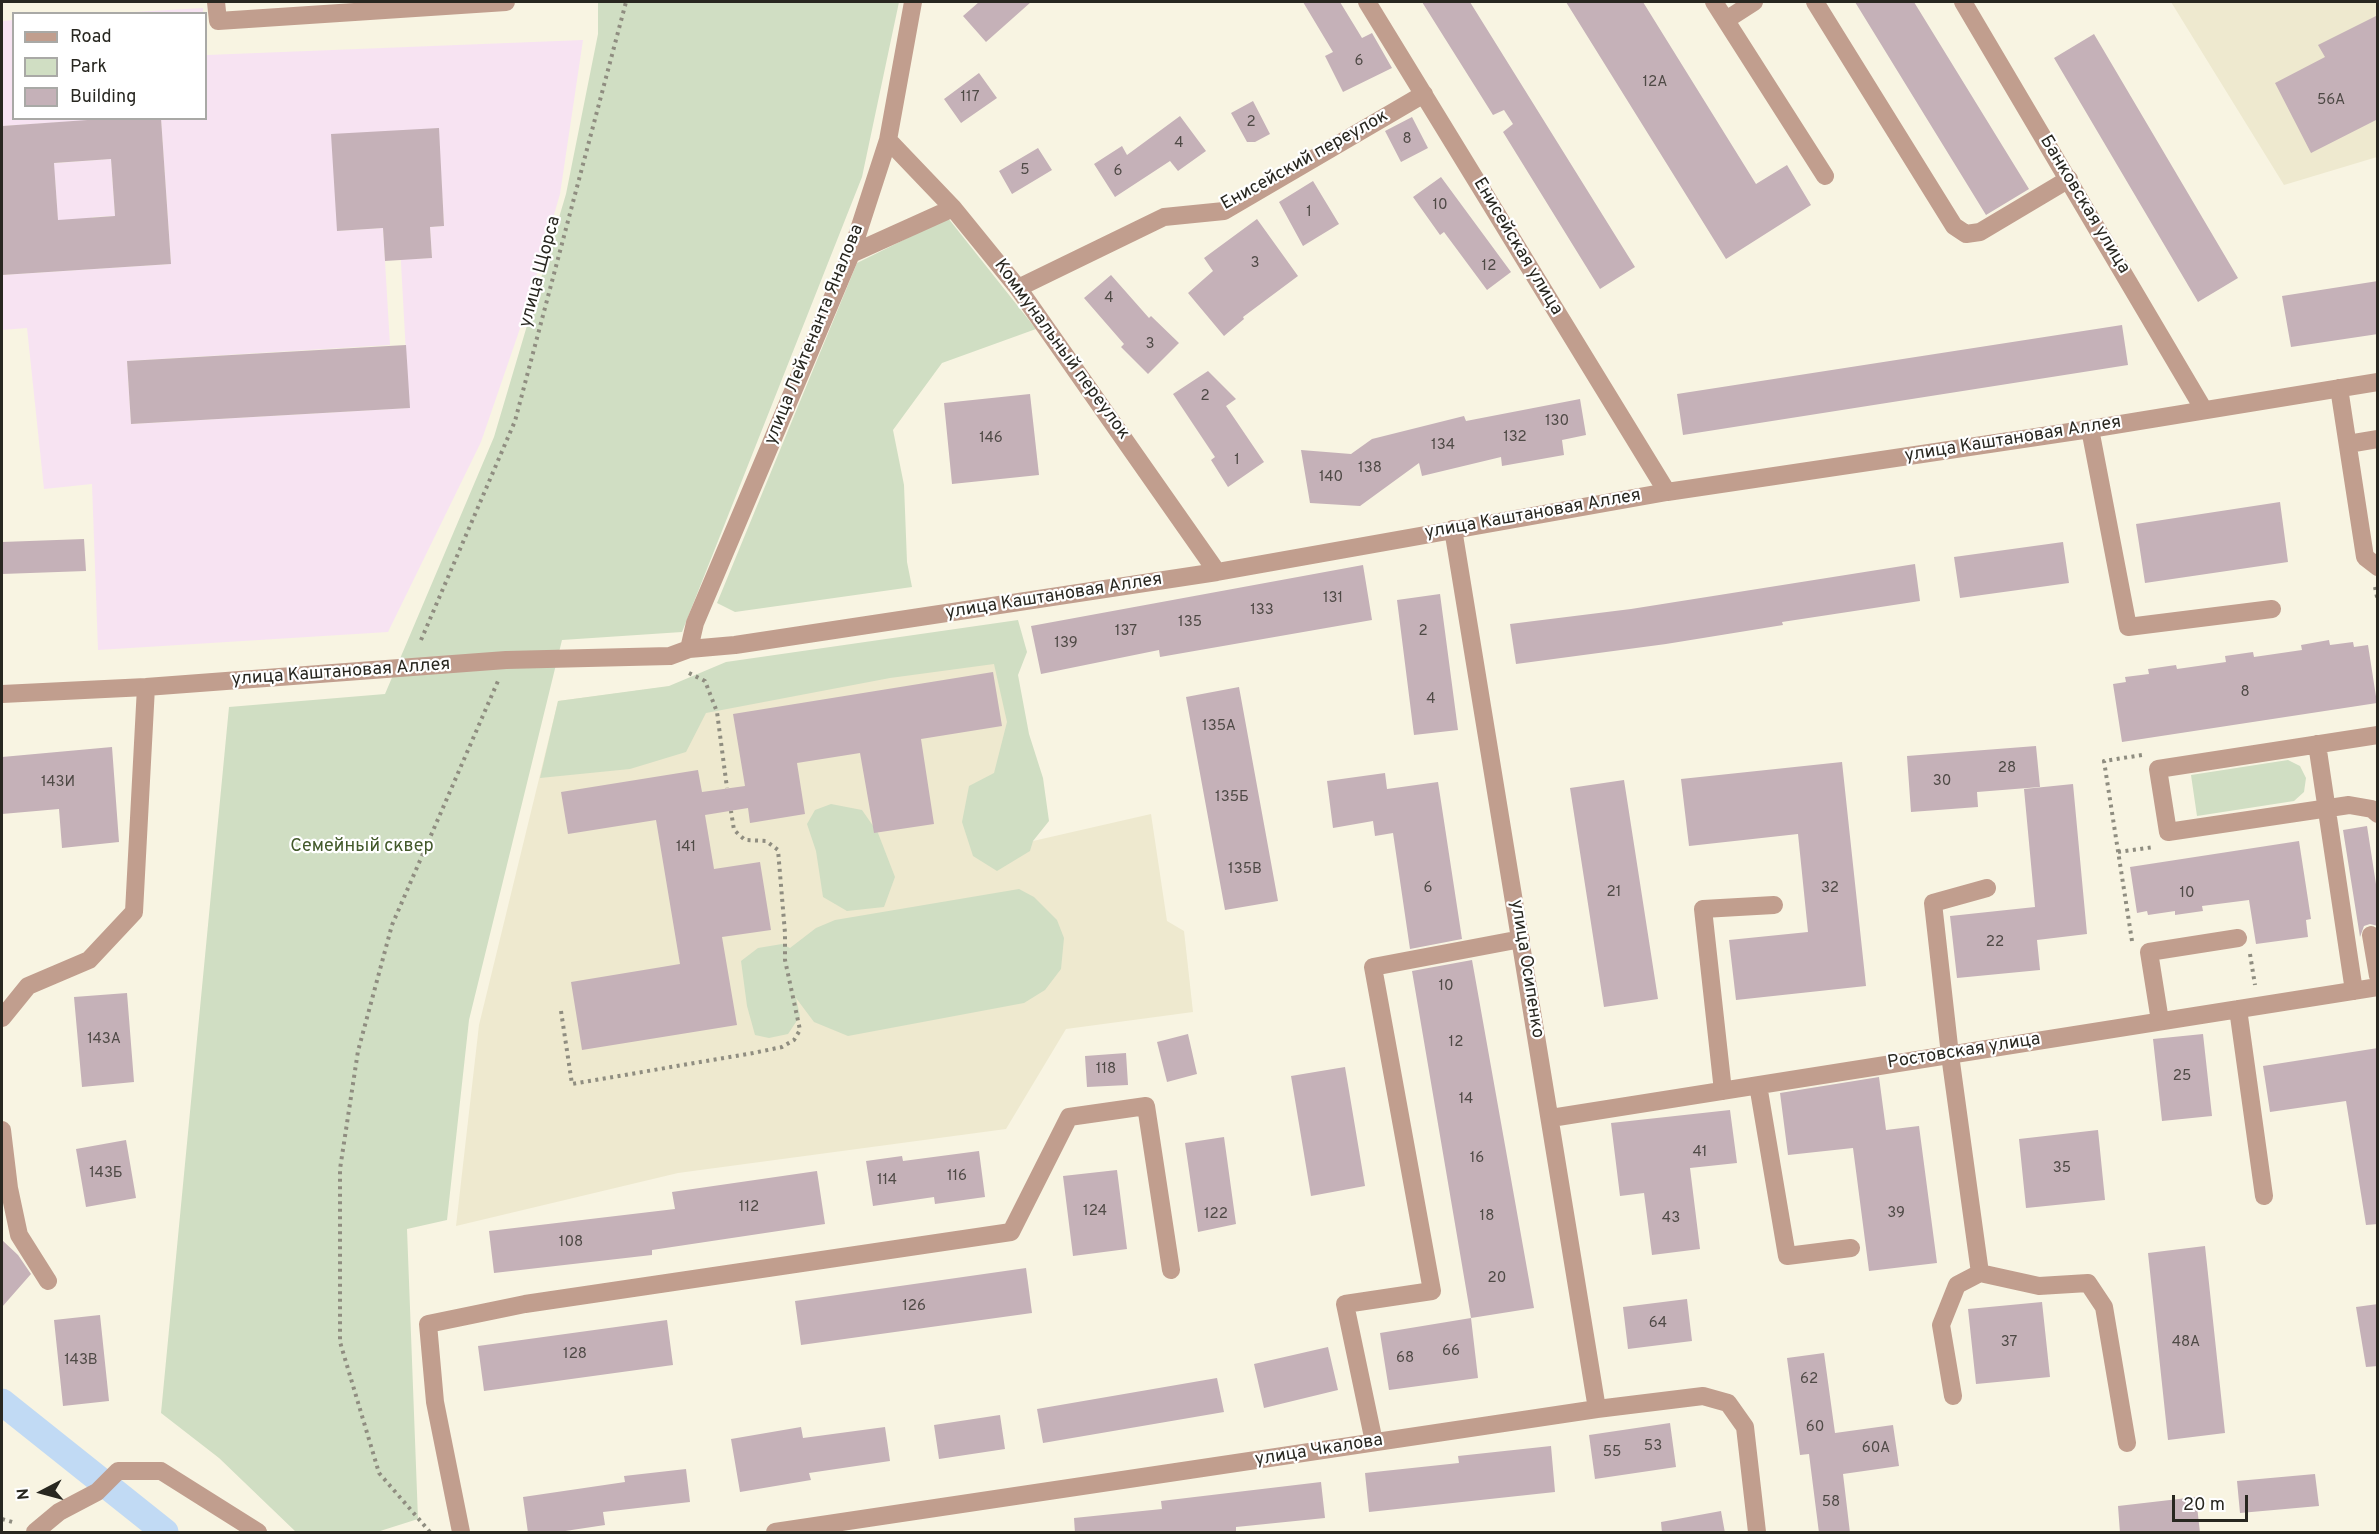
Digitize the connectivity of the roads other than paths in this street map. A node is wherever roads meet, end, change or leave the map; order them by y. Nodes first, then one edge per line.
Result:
1 (216, 2) edge
2 (506, 2) edge
3 (913, 2) edge
4 (1367, 2) edge
5 (1714, 2) edge
6 (1754, 2) edge
7 (1815, 2) edge
8 (1963, 2) edge
9 (1726, 20) junction
10 (1424, 94) junction
11 (888, 140) junction
12 (1825, 176) dead end
13 (2069, 179) junction
14 (953, 208) junction
15 (851, 254) junction
16 (1018, 288) junction
17 (2378, 382) edge
18 (2339, 388) junction
19 (2204, 410) junction
20 (2090, 429) junction
21 (2378, 440) edge
22 (2348, 444) junction
23 (1667, 492) junction
24 (1453, 529) junction
25 (2378, 567) edge
26 (1217, 572) junction
27 (2272, 609) dead end
28 (684, 657) junction
29 (146, 687) junction
30 (2, 694) edge
31 (2378, 735) edge
32 (2317, 744) junction
33 (2326, 808) junction
34 (2378, 814) edge
35 (1987, 888) dead end
36 (1774, 905) dead end
37 (2371, 935) dead end
38 (2238, 938) dead end
39 (1521, 939) junction
40 (2378, 976) edge
41 (2378, 987) edge
42 (2354, 991) junction
43 (2238, 1009) junction
44 (2, 1018) edge
45 (2160, 1022) junction
46 (1950, 1055) junction
47 (1758, 1085) junction
48 (1723, 1091) junction
49 (1551, 1118) junction
50 (2, 1130) edge
51 (2264, 1196) dead end
52 (1851, 1248) dead end
53 (1172, 1270) dead end
54 (1980, 1273) junction
55 (48, 1281) dead end
56 (1953, 1396) dead end
57 (1597, 1409) junction
58 (1374, 1442) junction
59 (2127, 1443) dead end
60 (35, 1533) edge
61 (258, 1533) edge
62 (461, 1533) edge
63 (775, 1533) edge
64 (1757, 1533) edge

1 - 2 street
3 - 11 street, улица Лейтенанта Яналова
4 - 10 street, Енисейская улица
5 - 9 street
6 - 9 street
7 - 13 street
8 - 13 street, Банковская улица
9 - 12 street
10 - 16 street, Енисейский переулок
10 - 23 street, Енисейская улица
11 - 14 street, Коммунальный переулок
11 - 15 street, улица Лейтенанта Яналова
13 - 19 street, Банковская улица
14 - 15 street
14 - 16 street, Коммунальный переулок
15 - 28 street, улица Лейтенанта Яналова
16 - 26 street, Коммунальный переулок
17 - 18 street, улица Каштановая Аллея
18 - 19 street, улица Каштановая Аллея
18 - 22 street
19 - 20 street, улица Каштановая Аллея
20 - 23 street, улица Каштановая Аллея
20 - 27 street
21 - 22 street
22 - 25 street
23 - 24 street, улица Каштановая Аллея
24 - 26 street, улица Каштановая Аллея
24 - 39 street, улица Осипенко
26 - 28 street, улица Каштановая Аллея
28 - 29 street, улица Каштановая Аллея
29 - 30 street, улица Каштановая Аллея
29 - 44 street
31 - 32 street
32 - 33 street
32 - 33 street
33 - 34 street
33 - 42 street
35 - 46 street
36 - 48 street
37 - 40 street
38 - 45 street
39 - 49 street, улица Осипенко
39 - 58 street
41 - 42 street, Ростовская улица
42 - 43 street, Ростовская улица
43 - 45 street, Ростовская улица
43 - 51 street
45 - 46 street, Ростовская улица
46 - 47 street, Ростовская улица
46 - 54 street
47 - 48 street, Ростовская улица
47 - 52 street
48 - 49 street, Ростовская улица
49 - 57 street, улица Осипенко
50 - 55 street
53 - 62 street
54 - 56 street
54 - 59 street
57 - 58 street, улица Чкалова
57 - 64 street, улица Чкалова
58 - 63 street, улица Чкалова
60 - 61 street

